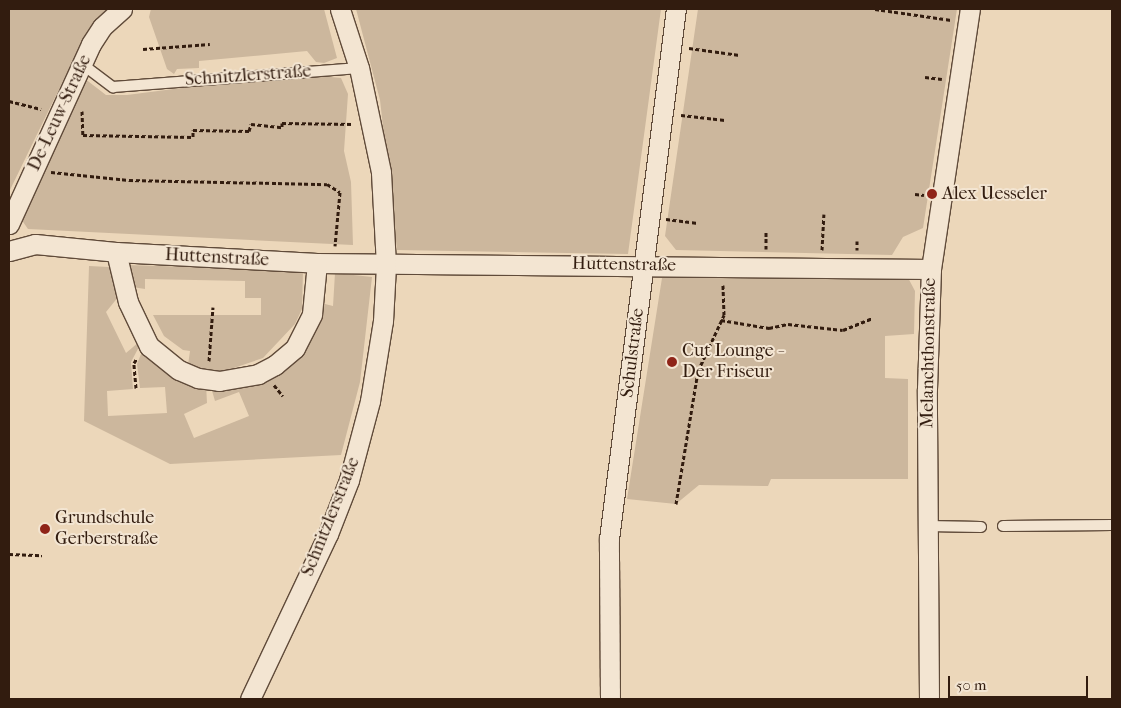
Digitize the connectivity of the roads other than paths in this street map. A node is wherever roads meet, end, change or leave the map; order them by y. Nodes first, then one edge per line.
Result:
1 (122, 9) edge
2 (340, 9) edge
3 (676, 9) edge
4 (970, 9) edge
5 (82, 64) junction
6 (359, 68) junction
7 (9, 224) edge
8 (9, 251) edge
9 (116, 252) junction
10 (326, 263) junction
11 (386, 265) junction
12 (644, 265) junction
13 (931, 269) junction
14 (1112, 525) edge
15 (928, 526) junction
16 (1003, 526) dead end
17 (981, 527) dead end
18 (250, 699) edge
19 (610, 699) edge
20 (929, 699) edge

1 - 5 street, De-Leuw-Straße
2 - 6 street
3 - 12 street, Schulstraße
4 - 13 street, Melanchthonstraße
5 - 6 lane, Schnitzlerstraße
5 - 7 street, De-Leuw-Straße
6 - 11 street, Schnitzlerstraße
8 - 9 street, Huttenstraße
9 - 10 street, Huttenstraße
9 - 10 street
10 - 11 street, Huttenstraße
11 - 12 street, Huttenstraße
11 - 18 street, Schnitzlerstraße
12 - 13 street, Huttenstraße
12 - 19 street, Schulstraße
13 - 15 street, Melanchthonstraße
14 - 16 lane
15 - 17 lane
15 - 20 street, Melanchthonstraße

